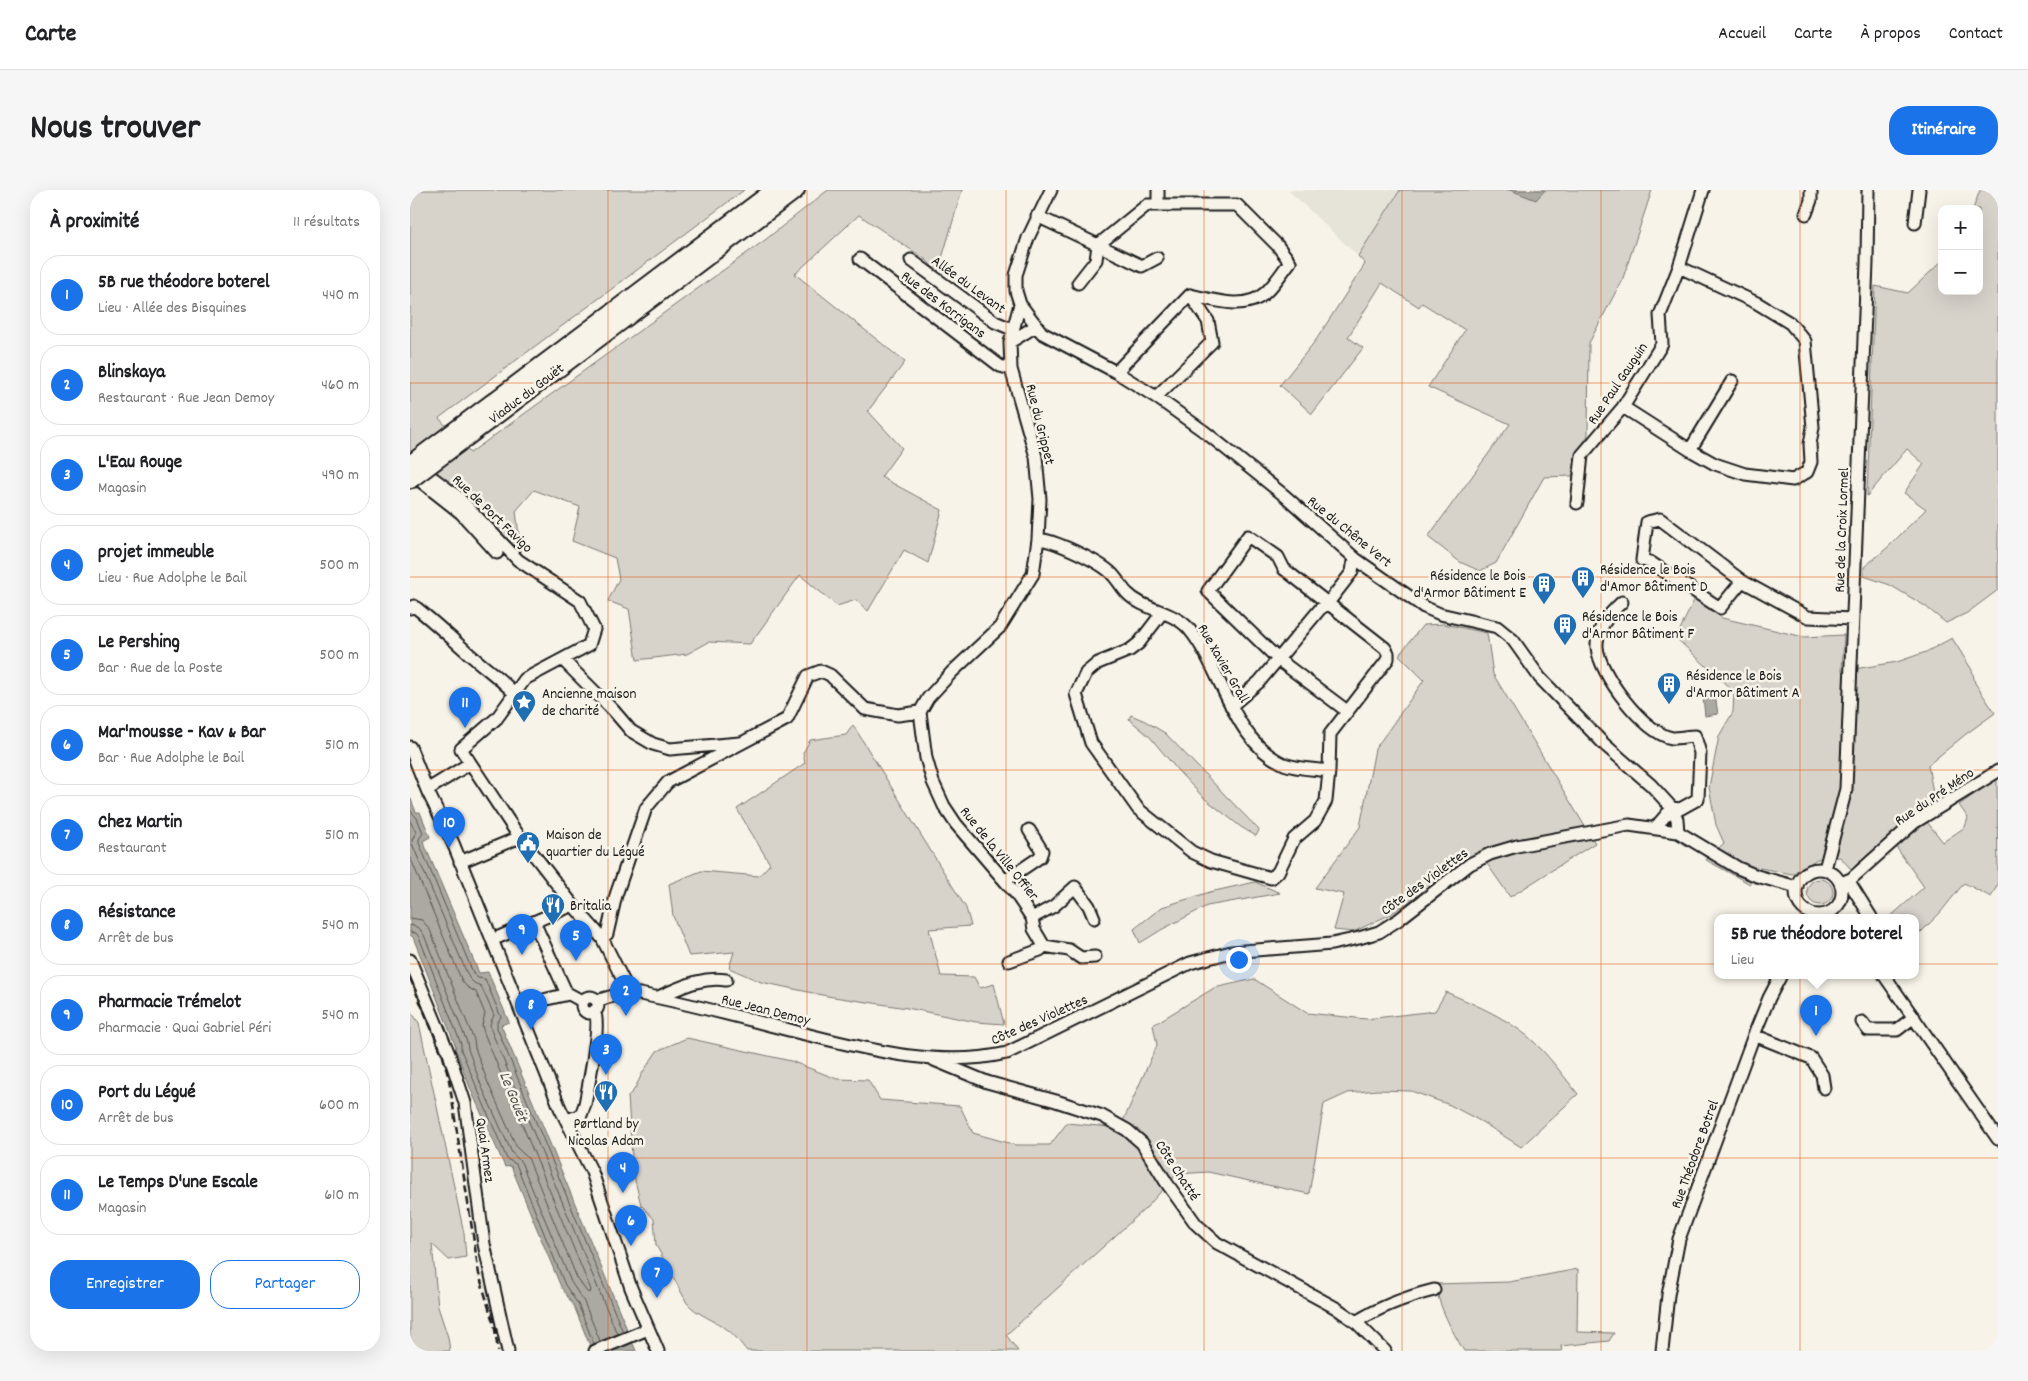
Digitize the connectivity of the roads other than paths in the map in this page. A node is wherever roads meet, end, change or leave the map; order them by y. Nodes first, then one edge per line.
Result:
1 (774, 190) edge
2 (796, 190) edge
3 (1051, 190) edge
4 (1158, 190) edge
5 (1703, 190) edge
6 (1810, 190) edge
7 (1868, 190) edge
8 (1919, 190) edge
9 (1158, 205) junction
10 (1806, 214) dead end
11 (1037, 216) junction
12 (1915, 223) dead end
13 (1098, 245) junction
14 (1157, 258) dead end
15 (860, 259) dead end
16 (911, 260) dead end
17 (1679, 267) junction
18 (1078, 283) dead end
19 (1190, 295) junction
20 (639, 300) junction
21 (1020, 304) junction
22 (1036, 326) junction
23 (1012, 329) junction
24 (1010, 342) junction
25 (1011, 369) junction
26 (1116, 372) junction
27 (1732, 381) dead end
28 (1156, 397) junction
29 (1622, 407) junction
30 (1690, 450) junction
31 (410, 462) edge
32 (410, 481) edge
33 (1576, 503) dead end
34 (1038, 539) junction
35 (497, 553) dead end
36 (1355, 562) junction
37 (1742, 581) junction
38 (1622, 602) dead end
39 (1324, 604) junction
40 (412, 607) edge
41 (1162, 613) junction
42 (1852, 619) junction
43 (563, 660) junction
44 (1279, 660) junction
45 (514, 693) junction
46 (1231, 706) junction
47 (1347, 711) junction
48 (920, 712) junction
49 (747, 742) junction
50 (410, 747) edge
51 (469, 764) junction
52 (1329, 771) junction
53 (1998, 771) edge
54 (427, 790) junction
55 (1672, 808) junction
56 (1654, 828) junction
57 (1029, 830) dead end
58 (1678, 832) junction
59 (520, 836) junction
60 (460, 862) junction
61 (1825, 869) junction
62 (1006, 880) junction
63 (1844, 882) junction
64 (1796, 886) junction
65 (572, 905) junction
66 (1810, 914) edge
67 (1838, 914) edge
68 (1869, 914) edge
69 (1032, 918) junction
70 (1094, 918) dead end
71 (534, 922) junction
72 (602, 938) junction
73 (492, 940) junction
74 (1044, 946) junction
75 (1095, 956) dead end
76 (410, 960) edge
77 (1009, 961) dead end
78 (1779, 979) edge
79 (1887, 979) edge
80 (726, 980) dead end
81 (629, 992) junction
82 (566, 994) junction
83 (658, 997) junction
84 (596, 1006) junction
85 (520, 1009) junction
86 (1914, 1017) junction
87 (1862, 1022) dead end
88 (1754, 1035) junction
89 (928, 1057) junction
90 (1824, 1088) dead end
91 (567, 1120) junction
92 (1998, 1139) edge
93 (1434, 1290) dead end
94 (1356, 1322) junction
95 (648, 1328) junction
96 (508, 1351) edge
97 (595, 1351) edge
98 (658, 1351) edge
99 (1385, 1351) edge
100 (1662, 1351) edge

1 - 20 highway
2 - 20 highway
3 - 11 street, Rue du Grippet
4 - 9 street
5 - 17 street, Rue Paul Gauguin
6 - 10 street
7 - 42 street, Rue de la Croix Lormel
8 - 12 street
9 - 13 street
9 - 19 street
11 - 13 street
11 - 21 street, Rue du Grippet
13 - 14 street
13 - 18 street
15 - 25 street, Rue des Korrigans
16 - 23 street, Allée du Levant
17 - 29 street, Rue Paul Gauguin
17 - 30 street
19 - 26 street
19 - 28 street
20 - 31 highway, Viaduc du Gouët, bridge
20 - 32 highway, Viaduc du Gouët, bridge
21 - 22 street, Rue du Chêne Vert
21 - 23 street, Rue du Grippet
22 - 24 street
22 - 26 street, Rue du Chêne Vert
23 - 24 street, Rue du Grippet
24 - 25 street, Rue du Grippet
25 - 34 street, Rue du Grippet
26 - 28 street, Rue du Chêne Vert
27 - 30 street
28 - 36 street, Rue du Chêne Vert
29 - 30 street
29 - 33 street, Rue Paul Gauguin
31 - 43 street, Rue de Port Favigo
32 - 35 street
34 - 41 street, Rue Xavier Grall
34 - 48 street, Rue du Grippet
36 - 39 street
36 - 55 street, Rue du Chêne Vert
37 - 37 street
37 - 42 street
38 - 55 street
39 - 44 street
39 - 44 street
39 - 47 street
40 - 45 street
41 - 46 street, Rue Xavier Grall
41 - 52 street
42 - 61 street, Rue de la Croix Lormel
43 - 45 street
43 - 49 street
44 - 46 street
44 - 47 street
45 - 51 street
46 - 52 street, Rue Xavier Grall
47 - 52 street
48 - 49 street
48 - 62 street, Rue de la Ville Offier
49 - 72 street
50 - 54 street
51 - 54 street
51 - 59 street
53 - 63 street, Rue du Pré Méno
54 - 60 street
55 - 56 street
55 - 58 street, Rue du Chêne Vert
56 - 58 street, Côte des Violettes
56 - 89 street, Côte des Violettes
57 - 62 street
58 - 64 street, Côte des Violettes
59 - 60 street
59 - 65 street
60 - 73 street
61 - 63 street
61 - 64 street
62 - 69 street, Rue de la Ville Offier
63 - 67 street
63 - 68 street
64 - 66 street
65 - 71 street
65 - 72 street
69 - 70 street
69 - 74 street, Rue de la Ville Offier
71 - 73 street
71 - 82 street
72 - 81 street
73 - 85 street
74 - 75 street
74 - 77 street
76 - 96 street, Quai Armez
78 - 88 street, Rue Théodore Botrel
79 - 86 street
80 - 83 street
81 - 83 street, Rue Jean Demoy
81 - 84 street, Rue Jean Demoy
82 - 84 street, Rue Jean Demoy
82 - 85 street
83 - 89 street, Rue Jean Demoy
84 - 91 street
85 - 91 street
86 - 87 street
86 - 92 street
88 - 90 street
88 - 100 street, Rue Théodore Botrel
89 - 94 street, Côte Chatté
91 - 95 street
93 - 94 street
94 - 99 street, Côte Chatté
95 - 97 street
95 - 98 street

